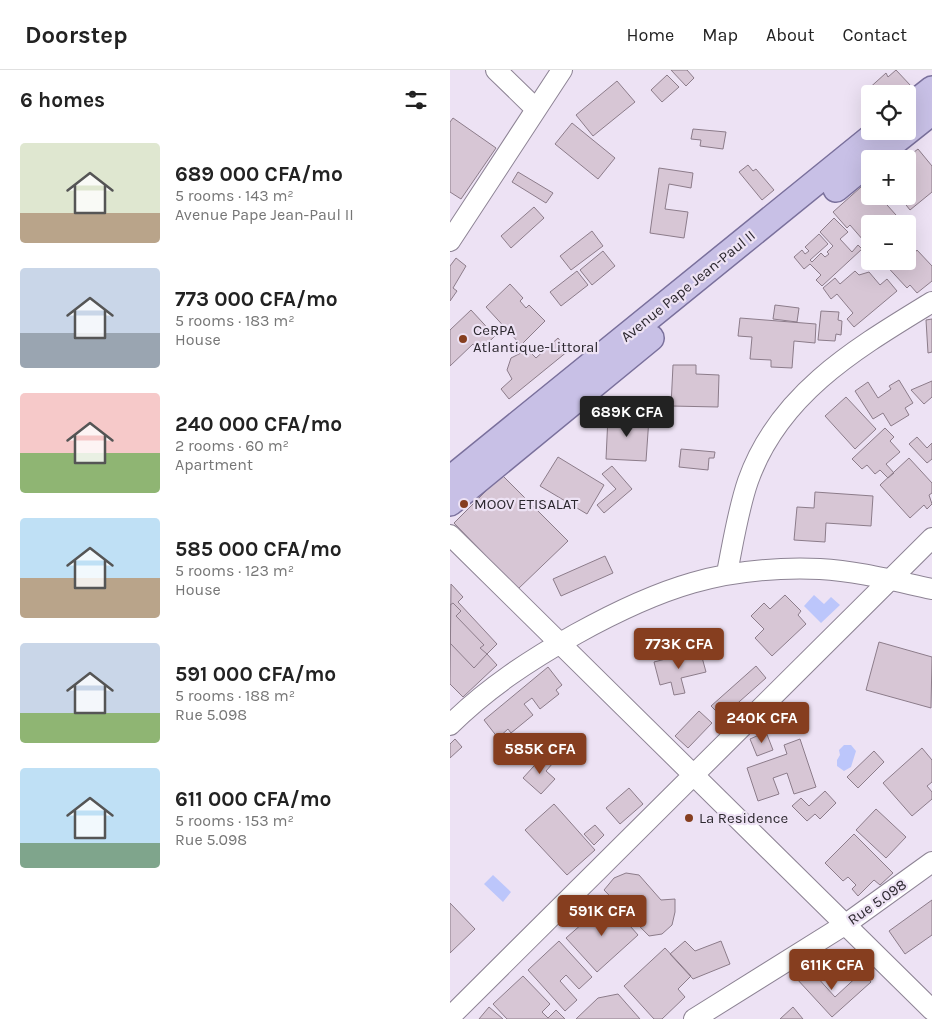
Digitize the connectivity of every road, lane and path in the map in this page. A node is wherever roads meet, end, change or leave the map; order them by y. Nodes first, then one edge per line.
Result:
1 (496, 70) edge
2 (562, 70) edge
3 (932, 89) edge
4 (916, 102) edge
5 (536, 109) junction
6 (932, 112) edge
7 (868, 140) edge
8 (884, 150) edge
9 (861, 168) edge
10 (450, 241) edge
11 (932, 302) edge
12 (450, 479) edge
13 (450, 503) edge
14 (450, 535) edge
15 (932, 538) edge
16 (727, 573) junction
17 (890, 580) junction
18 (932, 589) edge
19 (560, 643) junction
20 (450, 725) edge
21 (694, 776) junction
22 (932, 862) edge
23 (846, 924) junction
24 (932, 1010) edge
25 (450, 1017) edge
26 (694, 1019) edge

1 - 5 street
2 - 5 street
3 - 4 main road
5 - 10 street
6 - 8 main road
7 - 12 main road, Avenue Pape Jean-Paul II
9 - 13 main road, Avenue Pape Jean-Paul II
11 - 16 street
14 - 19 street
15 - 17 street
16 - 17 street
16 - 19 street
17 - 18 street
17 - 21 street
19 - 20 street
19 - 21 street
21 - 23 street
21 - 25 street
22 - 23 street, Rue 5.098
23 - 24 street
23 - 26 street, Rue 5.098

